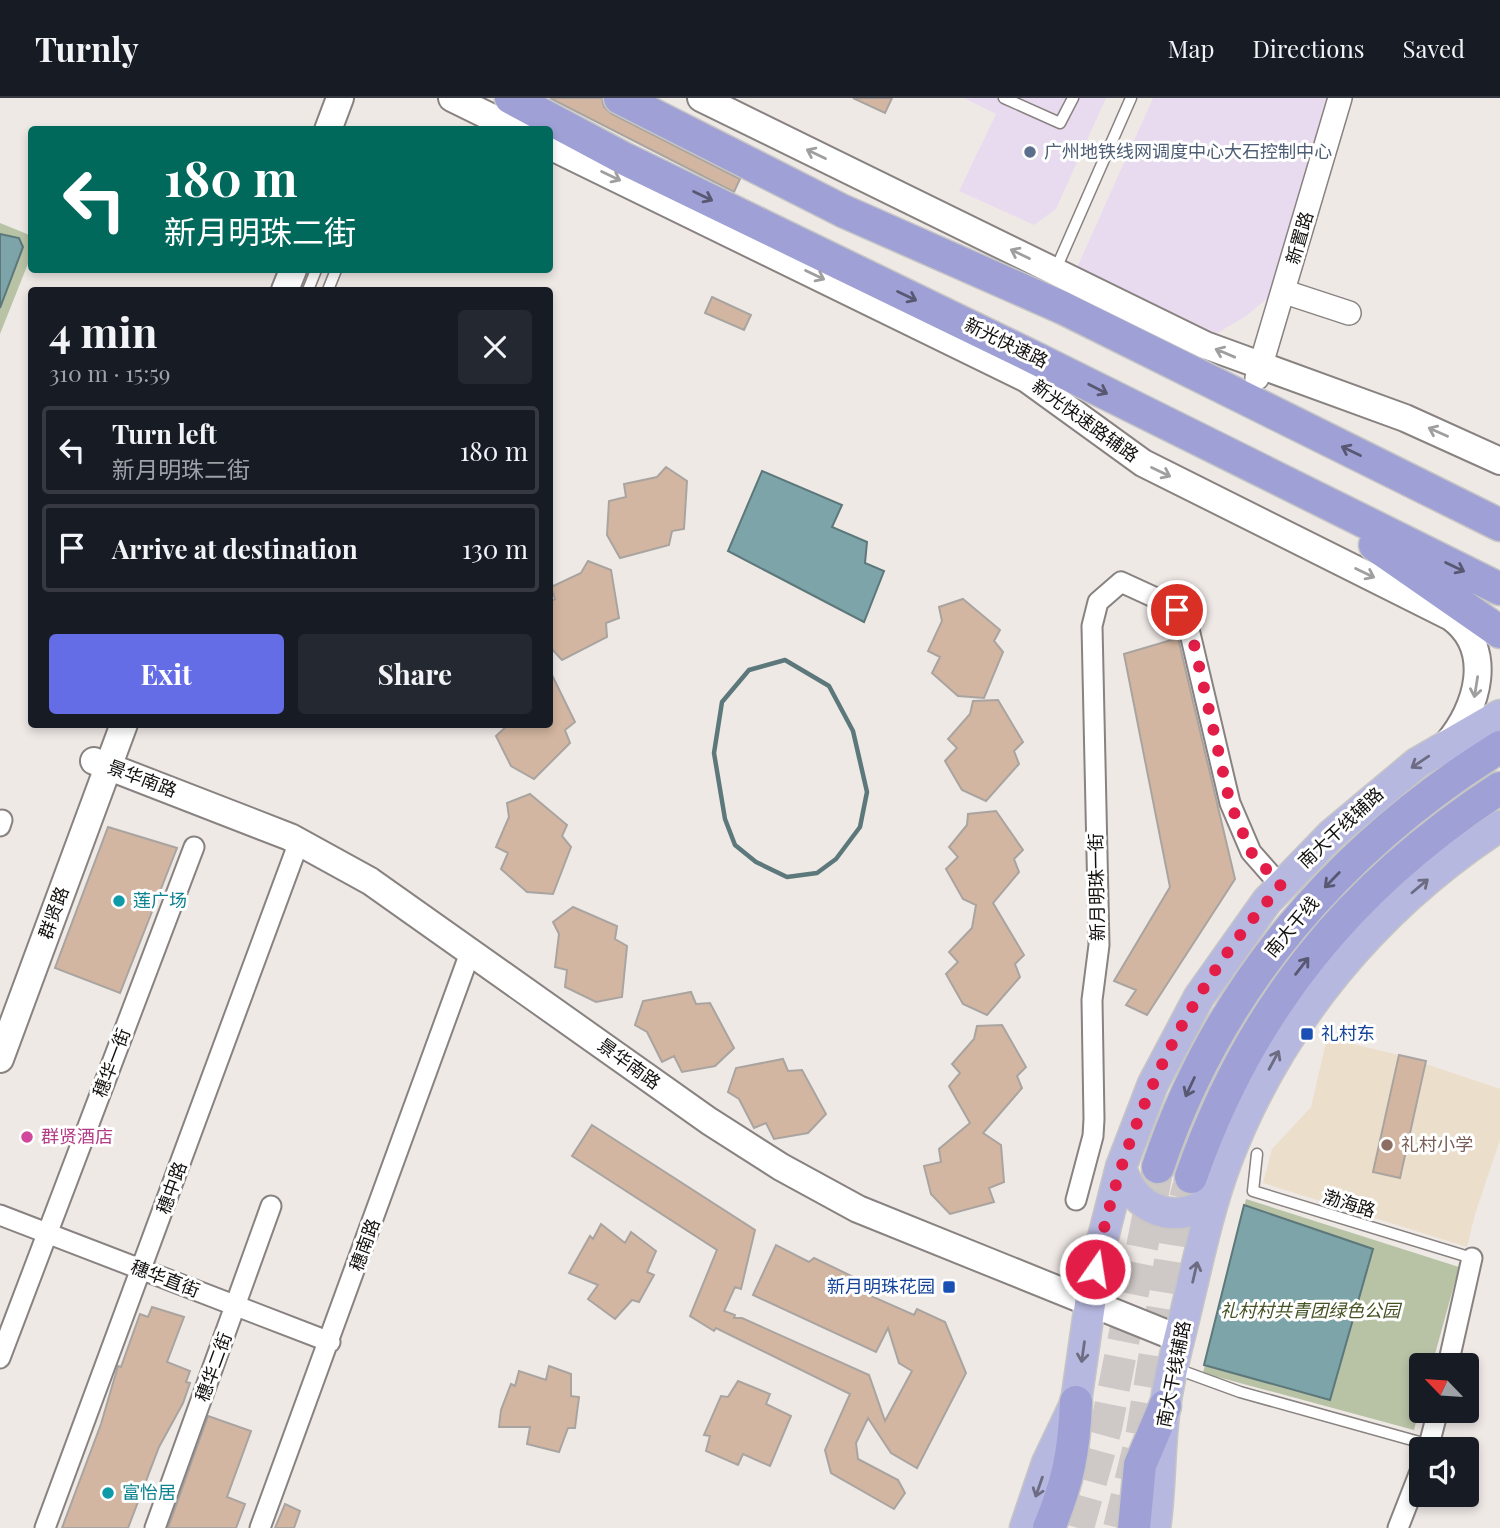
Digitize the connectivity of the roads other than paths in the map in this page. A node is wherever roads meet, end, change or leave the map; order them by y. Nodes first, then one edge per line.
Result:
1 (340, 98) edge
2 (356, 98) edge
3 (452, 98) edge
4 (511, 98) edge
5 (620, 98) edge
6 (701, 98) edge
7 (1003, 98) edge
8 (1073, 98) edge
9 (1131, 98) edge
10 (1340, 98) edge
11 (330, 126) edge
12 (346, 126) edge
13 (509, 126) edge
14 (553, 147) edge
15 (1285, 292) junction
16 (1056, 296) junction
17 (1349, 313) dead end
18 (1257, 378) dead end
19 (1500, 460) edge
20 (1381, 466) junction
21 (1294, 487) junction
22 (1500, 502) edge
23 (1500, 525) edge
24 (1500, 589) edge
25 (1464, 626) junction
26 (1500, 633) edge
27 (1500, 715) edge
28 (106, 728) edge
29 (122, 728) edge
30 (1447, 744) junction
31 (1500, 747) edge
32 (101, 764) junction
33 (1500, 788) edge
34 (1500, 826) edge
35 (194, 847) dead end
36 (297, 847) dead end
37 (1281, 886) junction
38 (467, 961) dead end
39 (0, 1014) edge
40 (0, 1051) edge
41 (0, 1059) edge
42 (1257, 1154) dead end
43 (1121, 1167) junction
44 (1158, 1167) tunnel mouth
45 (1191, 1177) tunnel mouth
46 (1214, 1198) junction
47 (1076, 1200) dead end
48 (271, 1206) dead end
49 (0, 1215) edge
50 (46, 1234) junction
51 (1472, 1258) joint
52 (143, 1271) junction
53 (1090, 1301) junction
54 (236, 1306) junction
55 (1180, 1339) junction
56 (330, 1342) junction
57 (1451, 1353) edge
58 (0, 1358) edge
59 (1173, 1368) junction
60 (1076, 1402) junction
61 (1165, 1406) junction
62 (1409, 1441) edge
63 (1140, 1465) junction
64 (1063, 1496) junction
65 (1409, 1500) edge
66 (45, 1528) edge
67 (155, 1528) edge
68 (260, 1528) edge
69 (1025, 1528) edge
70 (1049, 1528) edge
71 (1061, 1528) edge
72 (1120, 1528) edge
73 (1134, 1528) edge
74 (1155, 1528) edge
75 (1398, 1528) edge

1 - 11 main road
2 - 12 main road
3 - 13 main road
4 -> 21 highway, 新光快速路
5 - 16 highway
19 -> 6 main road
7 - 8 lane
9 - 16 lane
10 - 15 street, 新置路
14 -> 25 main road, 新光快速路辅路
15 - 17 street
15 - 18 street, 新置路
20 -> 16 highway
20 - 22 highway
20 - 23 highway
21 -> 24 highway, 新光快速路
21 - 26 highway
25 - 26 main road, 新光快速路辅路
25 -> 30 main road
27 - 30 main road, 南大干线辅路
28 - 32 main road, 群贤路
29 - 32 main road, 群贤路
30 -> 37 main road, 南大干线辅路
31 -> 44 highway, 南大干线
32 - 39 main road, 群贤路
32 - 40 main road, 群贤路
32 - 41 main road, 群贤路
32 - 53 main road, 景华南路
45 -> 33 highway, 南大干线
46 -> 34 main road, 南大干线辅路
35 - 50 street, 穗华一街
36 - 52 street, 穗中路
37 - 43 main road, 南大干线辅路
37 - 47 street, 新月明珠一街
38 - 56 street, 穗南路
42 - 51 lane, 渤海路
43 - 46 main road
43 - 53 main road, 南大干线辅路
55 -> 46 main road, 南大干线辅路
48 - 54 street, 穗华二街
49 - 50 street, 穗华直街
50 - 52 street, 穗华直街
50 - 58 street, 穗华一街
51 - 57 street
52 - 54 street, 穗华直街
52 - 66 street, 穗中路
53 - 55 main road, 景华南路
53 -> 60 main road, 南大干线辅路
54 - 56 street, 穗华直街
54 - 67 street, 穗华二街
55 - 59 main road, 南大干线辅路
56 - 68 street, 穗南路
59 - 61 main road, 南大干线辅路
59 - 62 lane
60 - 64 highway
60 -> 69 main road, 南大干线辅路
61 - 63 highway
61 - 74 main road, 南大干线辅路
63 - 72 main road
63 - 73 highway
64 - 70 highway
64 - 71 main road
65 - 75 street

